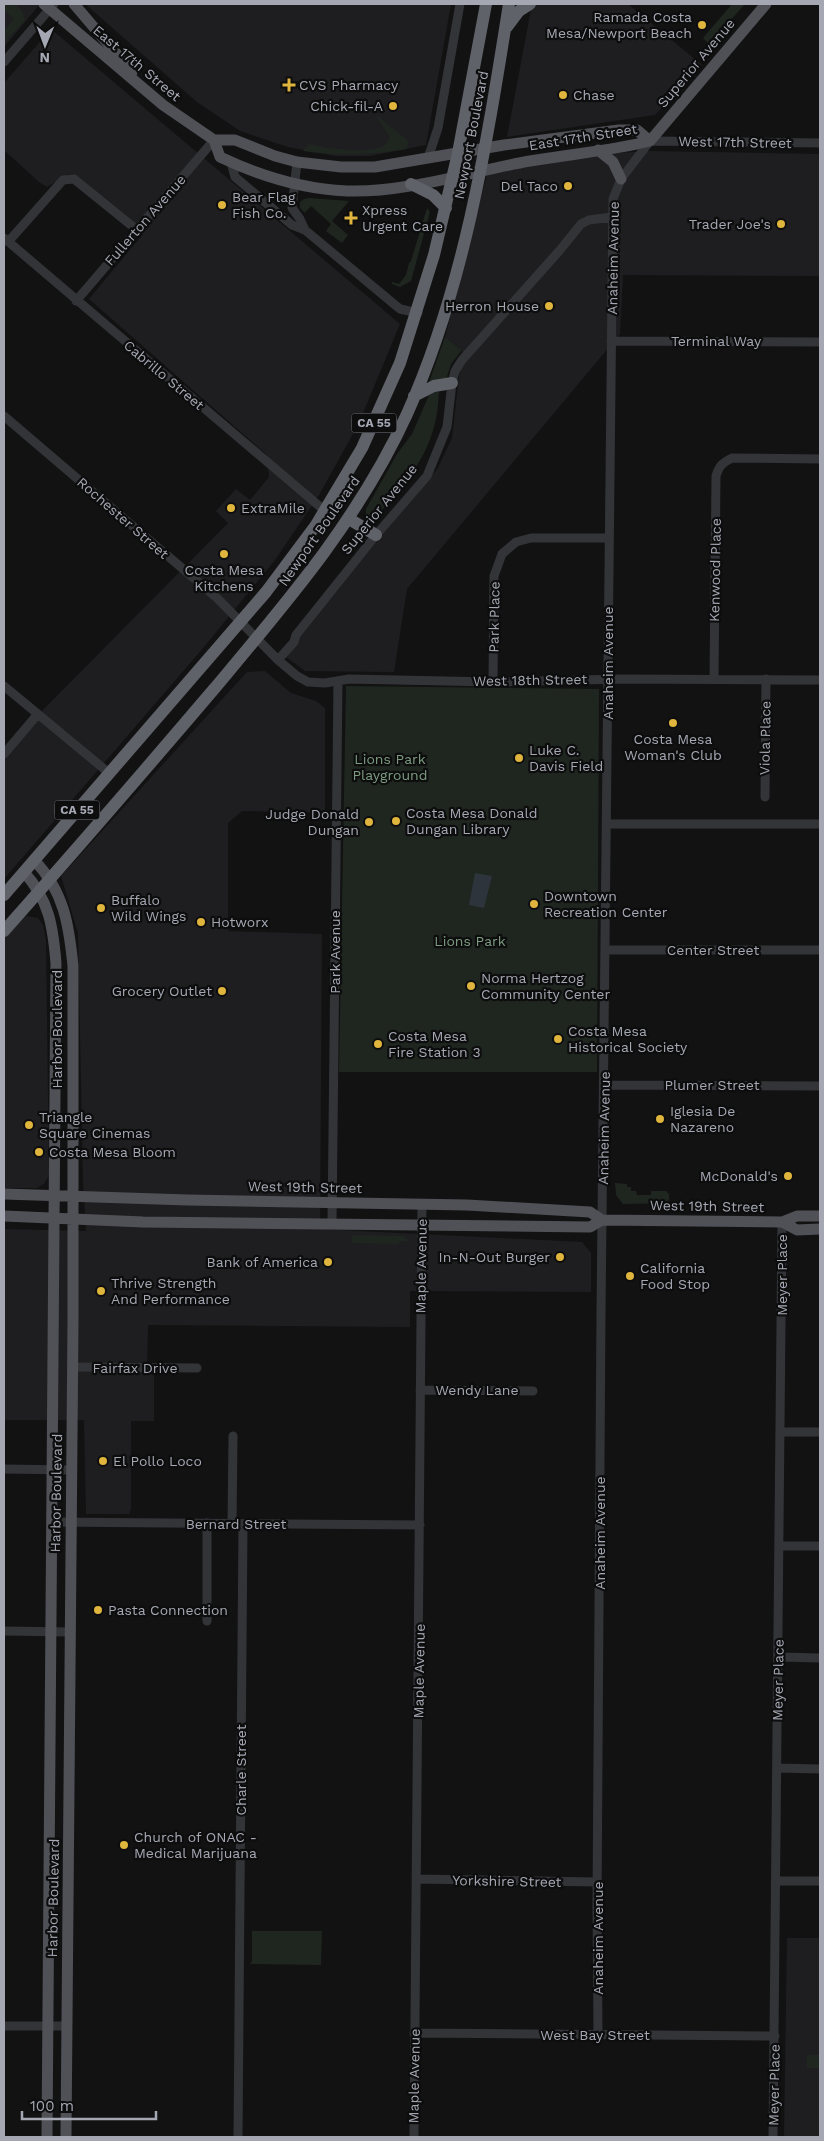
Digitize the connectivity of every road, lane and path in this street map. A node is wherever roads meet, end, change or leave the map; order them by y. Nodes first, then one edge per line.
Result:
1 (74, 4) edge
2 (460, 4) edge
3 (486, 4) edge
4 (509, 4) edge
5 (530, 4) edge
6 (766, 4) edge
7 (49, 5) edge
8 (505, 29) junction
9 (4, 62) edge
10 (148, 93) junction
11 (214, 140) junction
12 (650, 141) junction
13 (820, 143) edge
14 (485, 149) junction
15 (598, 150) junction
16 (458, 153) junction
17 (428, 158) junction
18 (231, 162) junction
19 (296, 162) junction
20 (480, 171) junction
21 (453, 176) junction
22 (620, 179) junction
23 (294, 184) junction
24 (411, 184) junction
25 (615, 191) joint
26 (446, 208) junction
27 (612, 217) junction
28 (137, 230) junction
29 (305, 230) junction
30 (6, 240) edge
31 (76, 301) junction
32 (418, 312) junction
33 (611, 341) junction
34 (820, 342) edge
35 (452, 383) junction
36 (414, 396) junction
37 (4, 416) edge
38 (820, 459) edge
39 (325, 511) junction
40 (350, 518) junction
41 (376, 535) junction
42 (609, 538) junction
43 (240, 622) junction
44 (256, 639) junction
45 (278, 660) junction
46 (608, 679) junction
47 (714, 679) junction
48 (766, 679) junction
49 (820, 680) edge
50 (338, 681) junction
51 (494, 682) junction
52 (4, 686) edge
53 (37, 715) junction
54 (4, 754) edge
55 (109, 774) junction
56 (765, 797) dead end
57 (607, 824) junction
58 (820, 824) edge
59 (34, 860) junction
60 (24, 872) junction
61 (51, 879) junction
62 (40, 891) junction
63 (4, 895) edge
64 (4, 931) edge
65 (606, 950) junction
66 (820, 950) edge
67 (605, 1085) junction
68 (820, 1086) edge
69 (4, 1194) edge
70 (55, 1195) junction
71 (74, 1196) junction
72 (333, 1202) junction
73 (422, 1204) junction
74 (4, 1216) edge
75 (820, 1216) edge
76 (55, 1219) junction
77 (74, 1220) junction
78 (602, 1220) junction
79 (782, 1222) junction
80 (332, 1223) junction
81 (422, 1224) junction
82 (820, 1230) edge
83 (73, 1367) junction
84 (197, 1368) dead end
85 (420, 1390) junction
86 (533, 1391) dead end
87 (780, 1432) junction
88 (820, 1432) edge
89 (233, 1436) dead end
90 (4, 1469) edge
91 (52, 1470) junction
92 (72, 1470) junction
93 (52, 1522) junction
94 (71, 1522) junction
95 (207, 1523) junction
96 (232, 1524) junction
97 (243, 1524) junction
98 (420, 1525) junction
99 (779, 1546) junction
100 (820, 1546) edge
101 (207, 1621) dead end
102 (4, 1631) edge
103 (51, 1632) junction
104 (70, 1632) junction
105 (779, 1657) junction
106 (820, 1658) edge
107 (777, 1768) junction
108 (820, 1769) edge
109 (417, 1879) junction
110 (776, 1881) junction
111 (820, 1881) edge
112 (597, 1882) junction
113 (4, 2026) edge
114 (67, 2026) junction
115 (48, 2027) junction
116 (414, 2034) junction
117 (598, 2035) junction
118 (775, 2036) junction
119 (47, 2137) edge
120 (66, 2137) edge
121 (238, 2137) edge
122 (414, 2137) edge
123 (773, 2137) edge

1 - 10 main road
2 - 17 street
3 - 16 highway, Newport Boulevard / CA 55
4 - 8 highway, Newport Boulevard / CA 55
5 - 8 highway
6 - 12 main road, Superior Avenue
7 - 9 street
7 - 10 main road, East 17th Street
8 - 14 highway, Newport Boulevard / CA 55
10 - 11 main road, East 17th Street
11 - 18 main road, East 17th Street
11 - 19 main road, East 17th Street
11 - 28 street, Fullerton Avenue
12 - 13 street, West 17th Street
12 - 14 main road, East 17th Street
12 - 15 main road, East 17th Street
12 - 22 street, Superior Avenue
14 - 16 main road, East 17th Street
14 - 20 highway, Newport Boulevard / CA 55
15 - 20 main road, East 17th Street
15 - 22 main road
16 - 17 main road, East 17th Street
16 - 21 highway, Newport Boulevard / CA 55
17 - 19 main road, East 17th Street
18 - 23 main road, East 17th Street
18 - 29 street
19 - 23 street
20 - 21 main road, East 17th Street
20 - 36 highway, Newport Boulevard / CA 55
21 - 24 main road, East 17th Street
21 - 26 highway, Newport Boulevard / CA 55
22 - 25 street, Superior Avenue
23 - 24 main road, East 17th Street
23 - 29 street
24 - 26 highway
25 - 27 street, Anaheim Avenue
26 - 32 highway, Newport Boulevard / CA 55
27 - 33 street, Anaheim Avenue
27 - 35 street, Superior Avenue
28 - 30 street
28 - 31 street, Fullerton Avenue
29 - 32 street
30 - 31 street, Cabrillo Street
31 - 39 street, Cabrillo Street
32 - 39 highway, Newport Boulevard / CA 55
33 - 34 street, Terminal Way
33 - 42 street, Anaheim Avenue
35 - 36 highway
35 - 41 street, Superior Avenue
36 - 40 highway, Newport Boulevard / CA 55
37 - 43 street, Rochester Street
38 - 47 street, Kenwood Place
39 - 43 highway, Newport Boulevard / CA 55
40 - 41 highway
40 - 44 highway, Newport Boulevard / CA 55
41 - 45 street, Superior Avenue
42 - 46 street, Anaheim Avenue
42 - 51 street, Park Place
43 - 44 street, Rochester Street
43 - 55 highway, Newport Boulevard / CA 55
44 - 45 street, West 18th Street
44 - 61 highway, Newport Boulevard / CA 55
45 - 50 street, West 18th Street
46 - 47 street, West 18th Street
46 - 51 street, West 18th Street
46 - 57 street, Anaheim Avenue
47 - 48 street, West 18th Street
48 - 49 street, West 18th Street
48 - 56 street, Viola Place
50 - 51 street, West 18th Street
50 - 72 street, Park Avenue
52 - 53 street
53 - 54 street
53 - 55 street
55 - 59 highway, Newport Boulevard / CA 55
57 - 58 street
57 - 65 street, Anaheim Avenue
59 - 60 highway, Newport Boulevard / CA 55
59 - 61 main road, Harbor Boulevard
60 - 62 main road, Harbor Boulevard
60 - 63 highway, Newport Boulevard / CA 55
61 - 62 highway, Newport Boulevard / CA 55
61 - 71 main road, Harbor Boulevard
62 - 64 highway, Newport Boulevard / CA 55
62 - 70 main road, Harbor Boulevard
65 - 66 street, Center Street
65 - 67 street, Anaheim Avenue
67 - 68 street, Plumer Street
67 - 78 street, Anaheim Avenue
69 - 70 main road, West 19th Street
70 - 71 main road, West 19th Street
70 - 76 main road, Harbor Boulevard
71 - 72 main road, West 19th Street
71 - 77 main road, Harbor Boulevard
72 - 73 main road, West 19th Street
72 - 80 street, Park Avenue
73 - 78 main road, West 19th Street
73 - 81 street, Maple Avenue
74 - 76 main road, West 19th Street
75 - 79 main road, West 19th Street
76 - 77 main road, West 19th Street
76 - 91 main road, Harbor Boulevard
77 - 80 main road, West 19th Street
77 - 83 main road, Harbor Boulevard
78 - 79 main road, West 19th Street
78 - 81 main road, West 19th Street
78 - 112 street, Anaheim Avenue
79 - 82 main road, West 19th Street
79 - 87 street, Meyer Place
80 - 81 main road, West 19th Street
81 - 85 street, Maple Avenue
83 - 84 street, Fairfax Drive
83 - 92 main road, Harbor Boulevard
85 - 86 street, Wendy Lane
85 - 98 street, Maple Avenue
87 - 88 street
87 - 99 street, Meyer Place
89 - 96 street
90 - 91 street
91 - 92 street
91 - 93 main road, Harbor Boulevard
92 - 94 main road, Harbor Boulevard
93 - 94 street, Bernard Street
93 - 103 main road, Harbor Boulevard
94 - 95 street, Bernard Street
94 - 104 main road, Harbor Boulevard
95 - 96 street, Bernard Street
95 - 101 street
96 - 97 street, Bernard Street
97 - 98 street, Bernard Street
97 - 121 street, Charle Street
98 - 109 street, Maple Avenue
99 - 100 street
99 - 105 street, Meyer Place
102 - 103 street
103 - 104 street
103 - 115 main road, Harbor Boulevard
104 - 114 main road, Harbor Boulevard
105 - 106 street
105 - 107 street, Meyer Place
107 - 108 street
107 - 110 street, Meyer Place
109 - 112 street, Yorkshire Street
109 - 116 street, Maple Avenue
110 - 111 street
110 - 118 street, Meyer Place
112 - 117 street, Anaheim Avenue
113 - 115 street
114 - 115 street
114 - 120 main road, Harbor Boulevard
115 - 119 main road, Harbor Boulevard
116 - 117 street, West Bay Street
116 - 122 street, Maple Avenue
117 - 118 street, West Bay Street
118 - 123 street, Meyer Place

